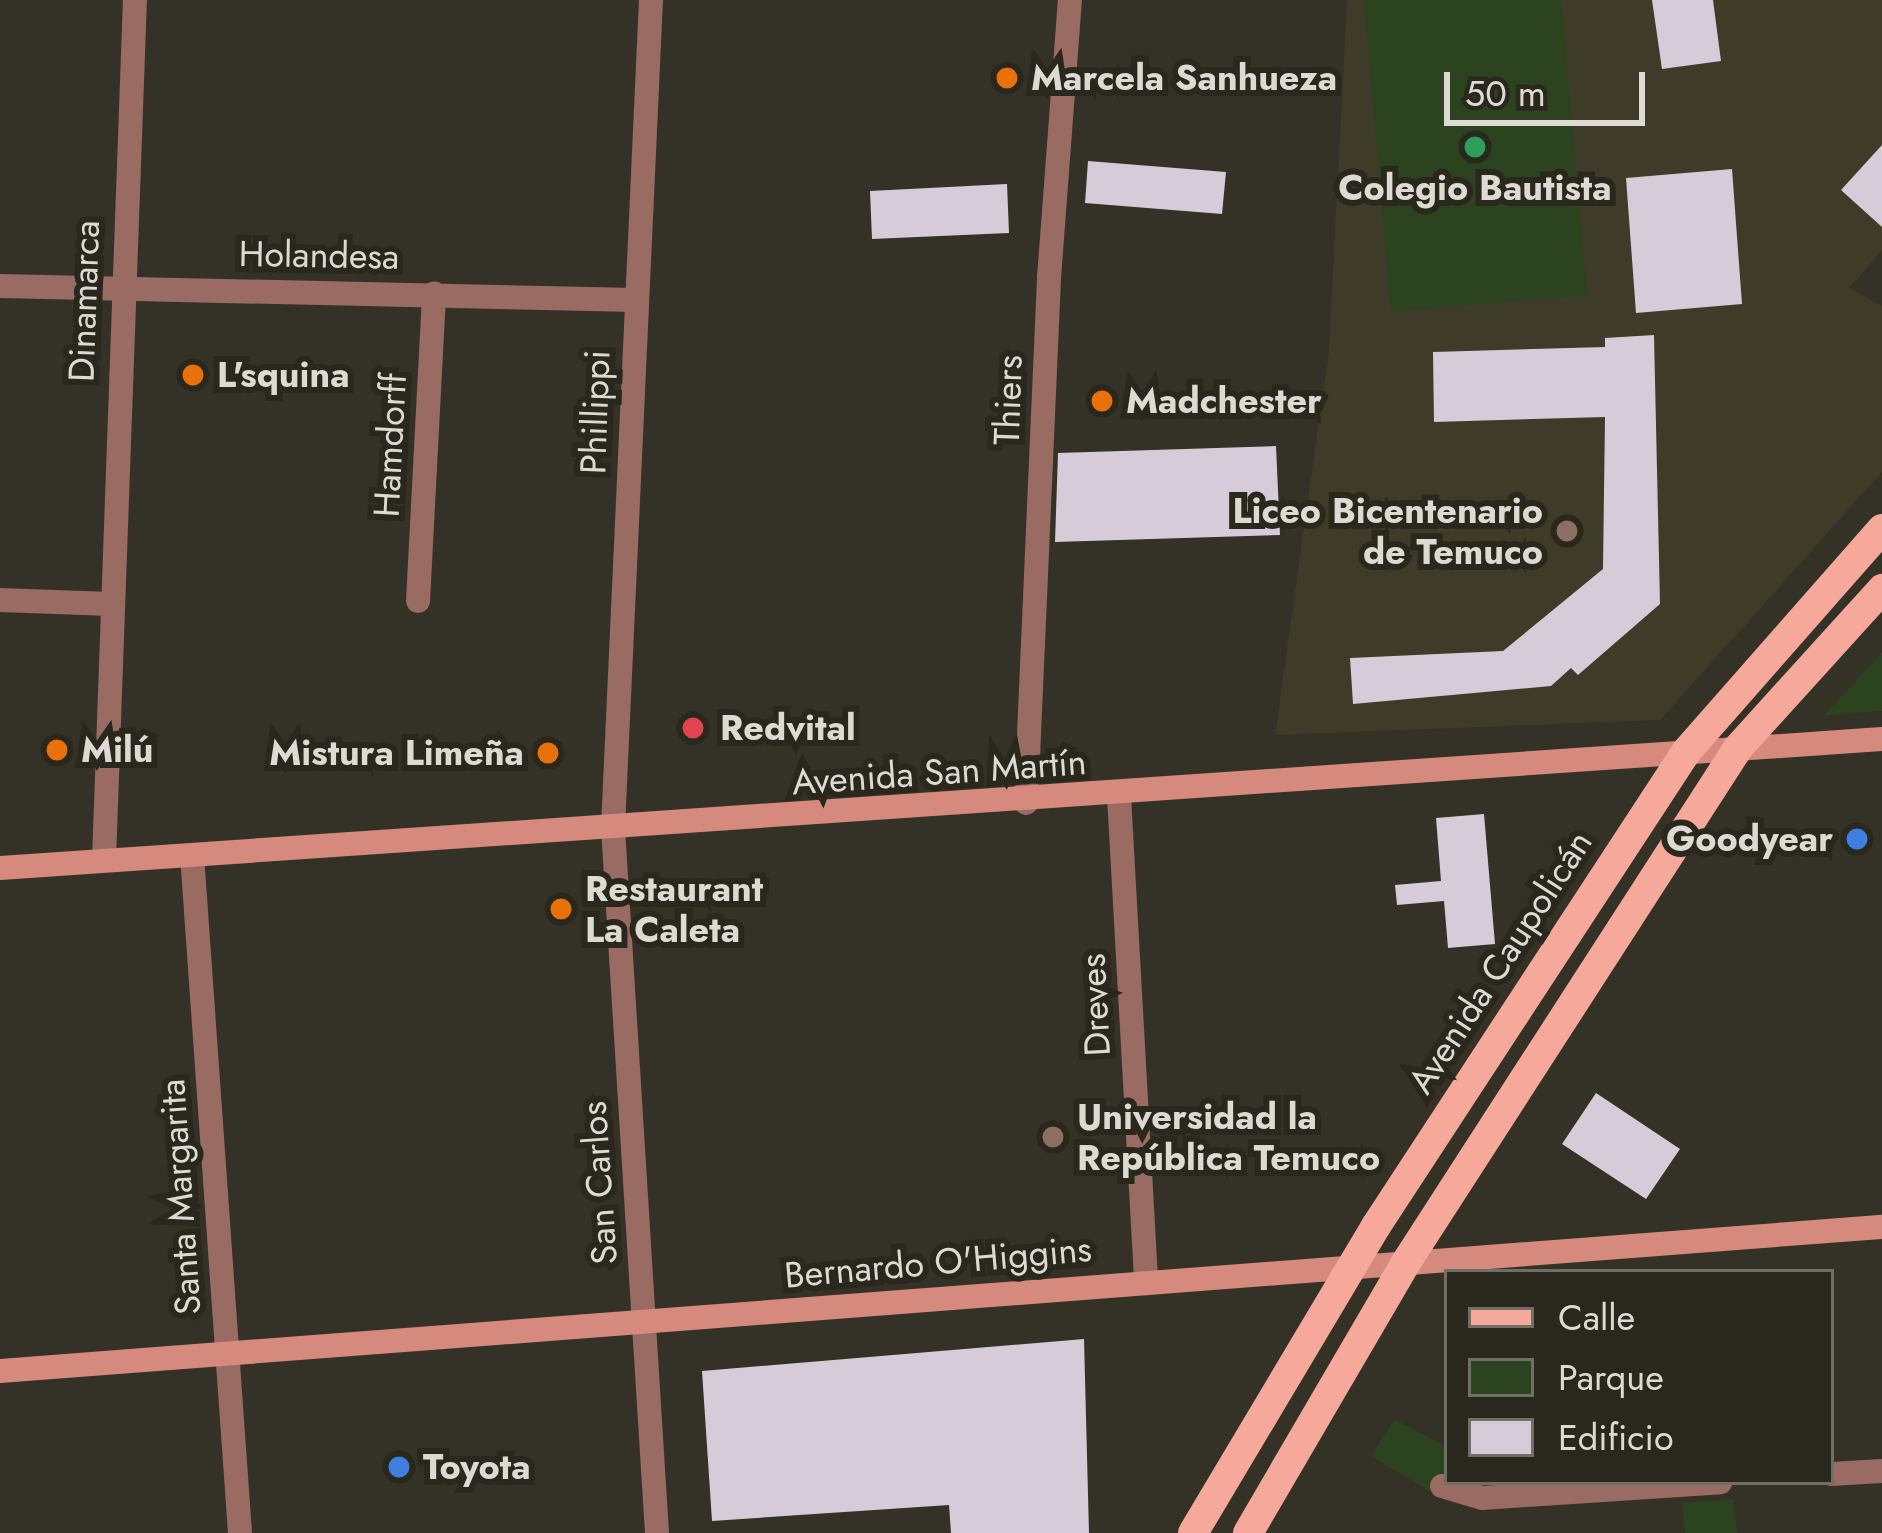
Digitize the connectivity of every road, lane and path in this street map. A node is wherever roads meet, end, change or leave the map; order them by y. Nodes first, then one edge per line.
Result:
1 (135, 0) edge
2 (651, 0) edge
3 (1070, 0) edge
4 (0, 286) edge
5 (119, 288) junction
6 (434, 293) junction
7 (636, 300) junction
8 (1882, 529) edge
9 (1882, 589) edge
10 (0, 600) edge
11 (418, 601) dead end
12 (111, 604) junction
13 (1882, 739) edge
14 (1738, 748) junction
15 (1686, 752) junction
16 (1119, 796) junction
17 (1026, 803) junction
18 (613, 828) junction
19 (192, 855) junction
20 (104, 860) junction
21 (0, 868) edge
22 (1882, 1227) edge
23 (1405, 1264) junction
24 (1349, 1269) junction
25 (1146, 1283) junction
26 (644, 1322) junction
27 (227, 1354) junction
28 (0, 1371) edge
29 (1882, 1471) edge
30 (1834, 1474) edge
31 (1675, 1485) edge
32 (1442, 1486) dead end
33 (240, 1533) edge
34 (657, 1533) edge
35 (1193, 1533) edge
36 (1248, 1533) edge

1 - 5 street, Dinamarca
2 - 7 street, Phillippi
3 - 17 street, Thiers
4 - 5 street, Holandesa
5 - 6 street, Holandesa
5 - 12 street, Dinamarca
6 - 7 street, Holandesa
6 - 11 street, Hamdorff
7 - 18 street, Phillippi
8 - 15 main road, Avenida Caupolicán
9 - 14 main road
10 - 12 street
12 - 20 street, Dinamarca
13 - 14 main road, Avenida San Martín
14 - 15 main road, Avenida San Martín
14 - 23 main road
15 - 16 main road, Avenida San Martín
15 - 24 main road, Avenida Caupolicán
16 - 17 main road, Avenida San Martín
16 - 25 street, Dreves
17 - 18 main road, Avenida San Martín
18 - 19 main road, Avenida San Martín
18 - 26 street, San Carlos
19 - 20 main road, Avenida San Martín
19 - 27 street, Santa Margarita
20 - 21 main road, Avenida San Martín
22 - 23 main road, Bernardo O'Higgins
23 - 24 main road, Bernardo O'Higgins
23 - 36 main road
24 - 25 main road, Bernardo O'Higgins
24 - 35 main road, Avenida Caupolicán
25 - 26 main road, Bernardo O'Higgins
26 - 27 main road, Bernardo O'Higgins
26 - 34 street, San Carlos
27 - 28 main road, Bernardo O'Higgins
27 - 33 street, Santa Margarita
29 - 30 street
31 - 32 street

